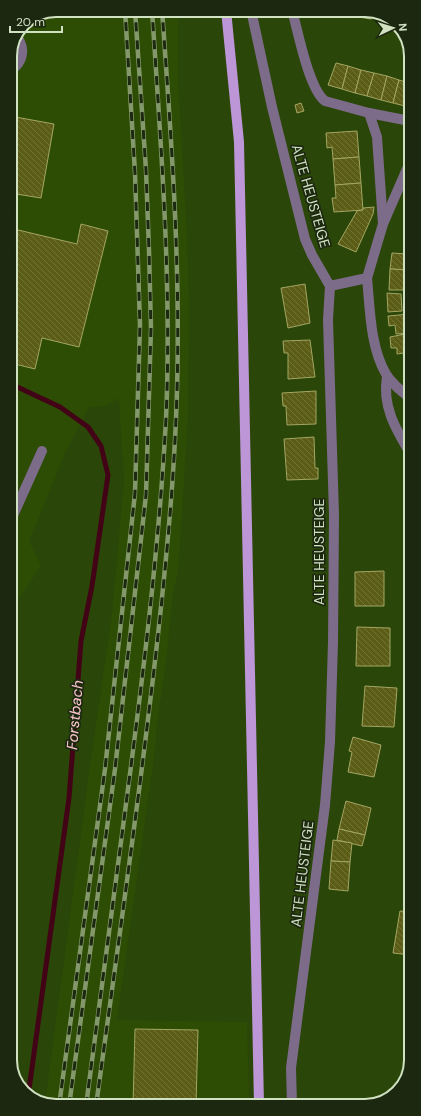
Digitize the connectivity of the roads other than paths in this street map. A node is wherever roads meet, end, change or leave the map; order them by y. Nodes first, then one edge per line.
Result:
1 (227, 17) edge
2 (253, 17) edge
3 (294, 17) edge
4 (20, 42) edge
5 (17, 65) edge
6 (369, 113) junction
7 (404, 121) edge
8 (404, 176) edge
9 (383, 224) junction
10 (366, 278) junction
11 (330, 286) junction
12 (387, 376) junction
13 (404, 393) edge
14 (404, 441) edge
15 (42, 451) dead end
16 (17, 507) edge
17 (258, 1099) edge
18 (292, 1099) edge

1 - 17 main road
2 - 11 street, ALTE HEUSTEIGE
3 - 6 street
4 - 5 street
6 - 7 street
6 - 9 street
8 - 9 street
9 - 10 street
10 - 11 street
10 - 12 street
11 - 18 street, ALTE HEUSTEIGE
12 - 13 street
12 - 14 street
15 - 16 street

